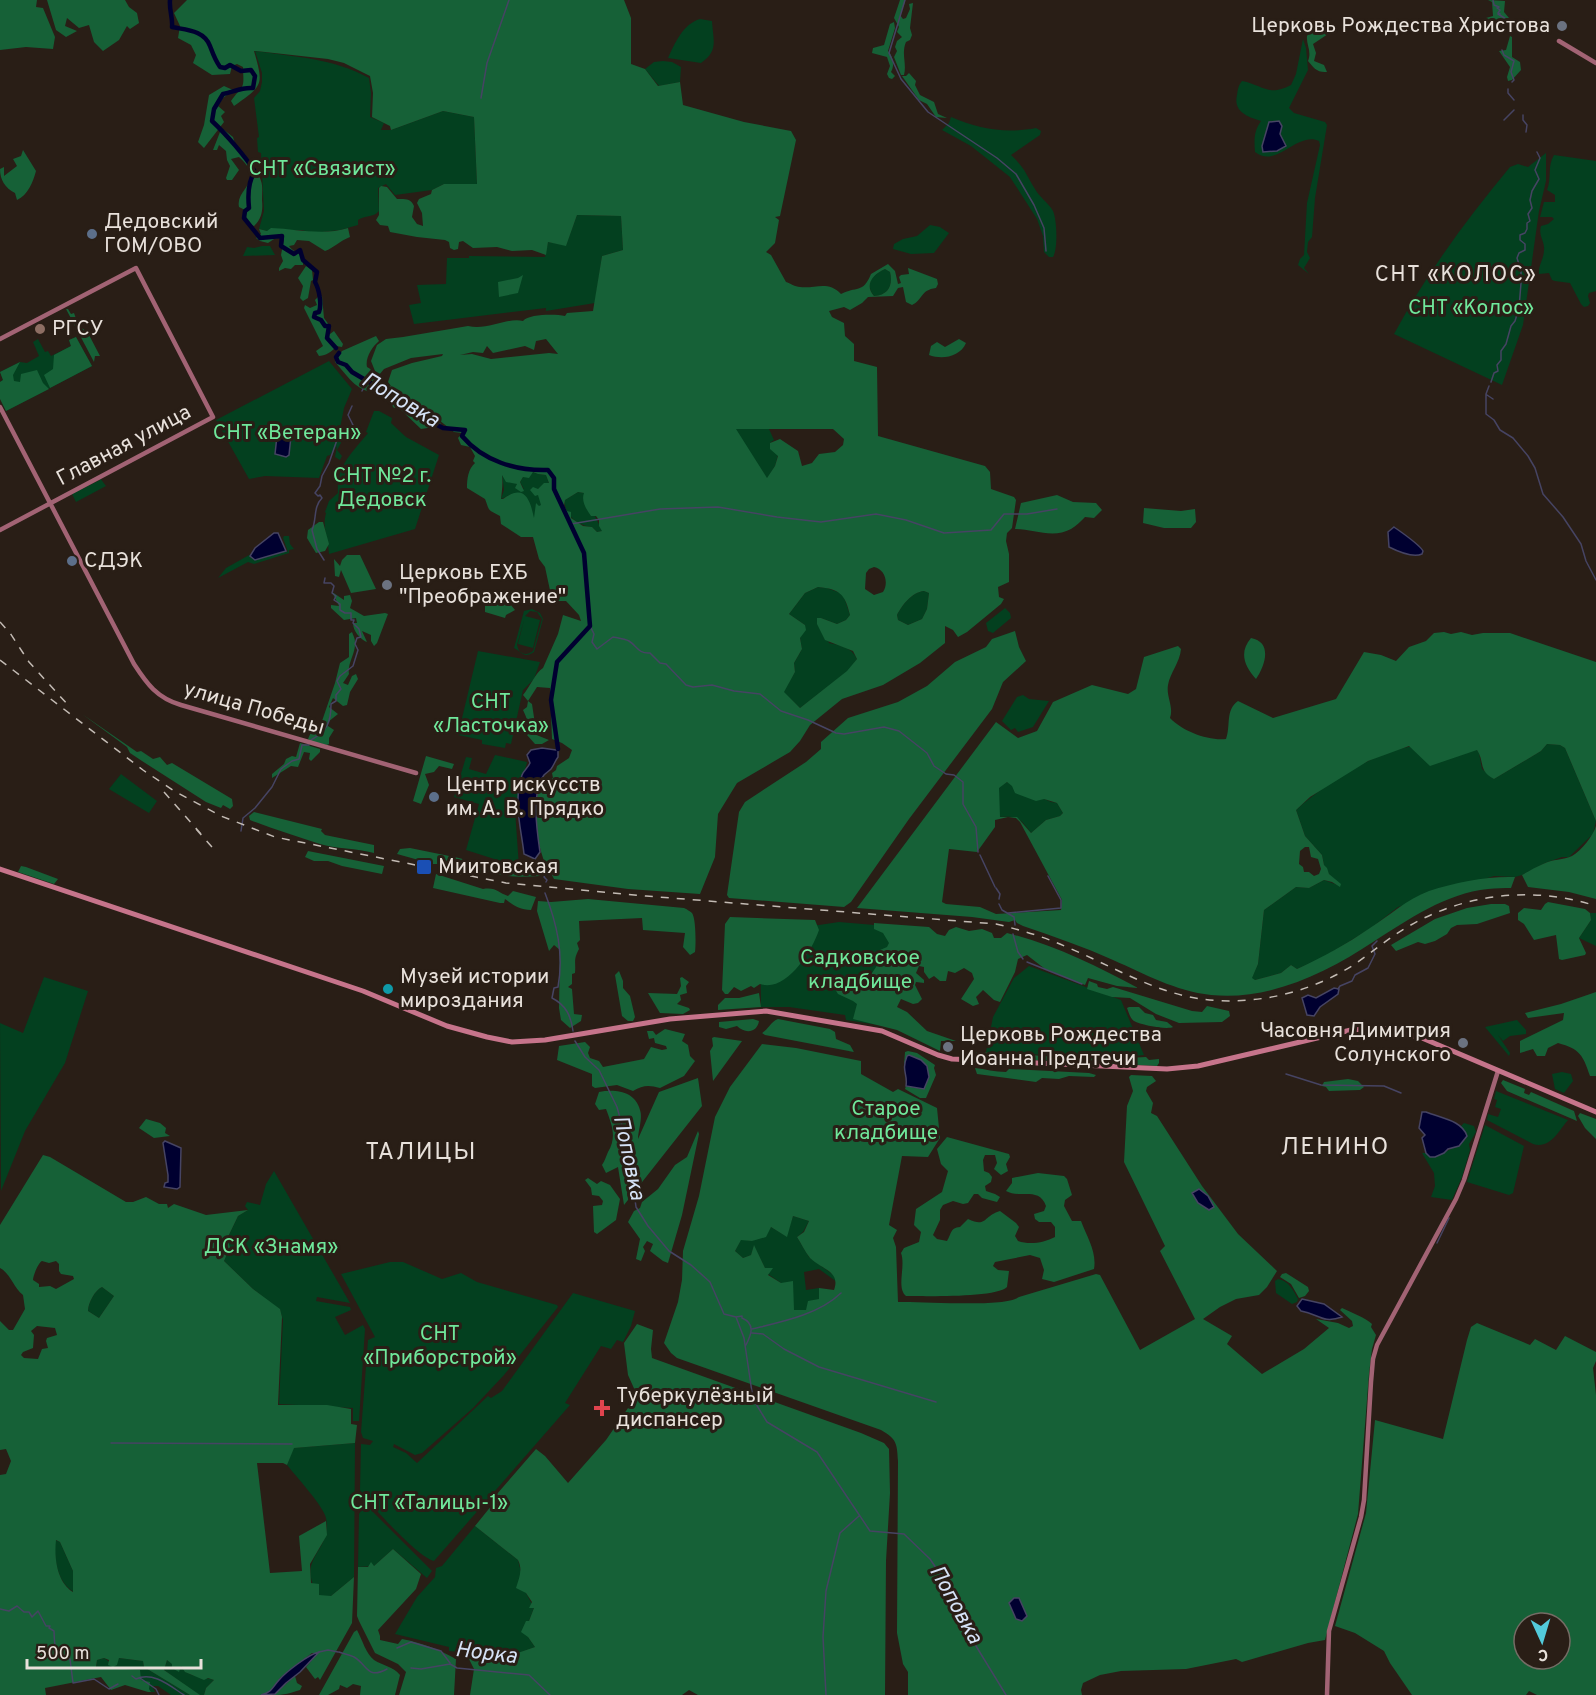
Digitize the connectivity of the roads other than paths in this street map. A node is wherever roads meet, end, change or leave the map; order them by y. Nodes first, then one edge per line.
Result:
1 (1559, 41) dead end
2 (1596, 63) edge
3 (0, 339) edge
4 (0, 407) edge
5 (50, 503) junction
6 (0, 530) edge
7 (416, 773) dead end
8 (0, 871) edge
9 (1497, 1072) junction
10 (1596, 1113) edge
11 (1327, 1695) edge

1 - 2 street
3 - 5 street, Главная улица
4 - 5 street, улица Победы
5 - 6 street, Главная улица
5 - 7 street, улица Победы
8 - 9 main road
9 - 10 main road
9 - 11 street

